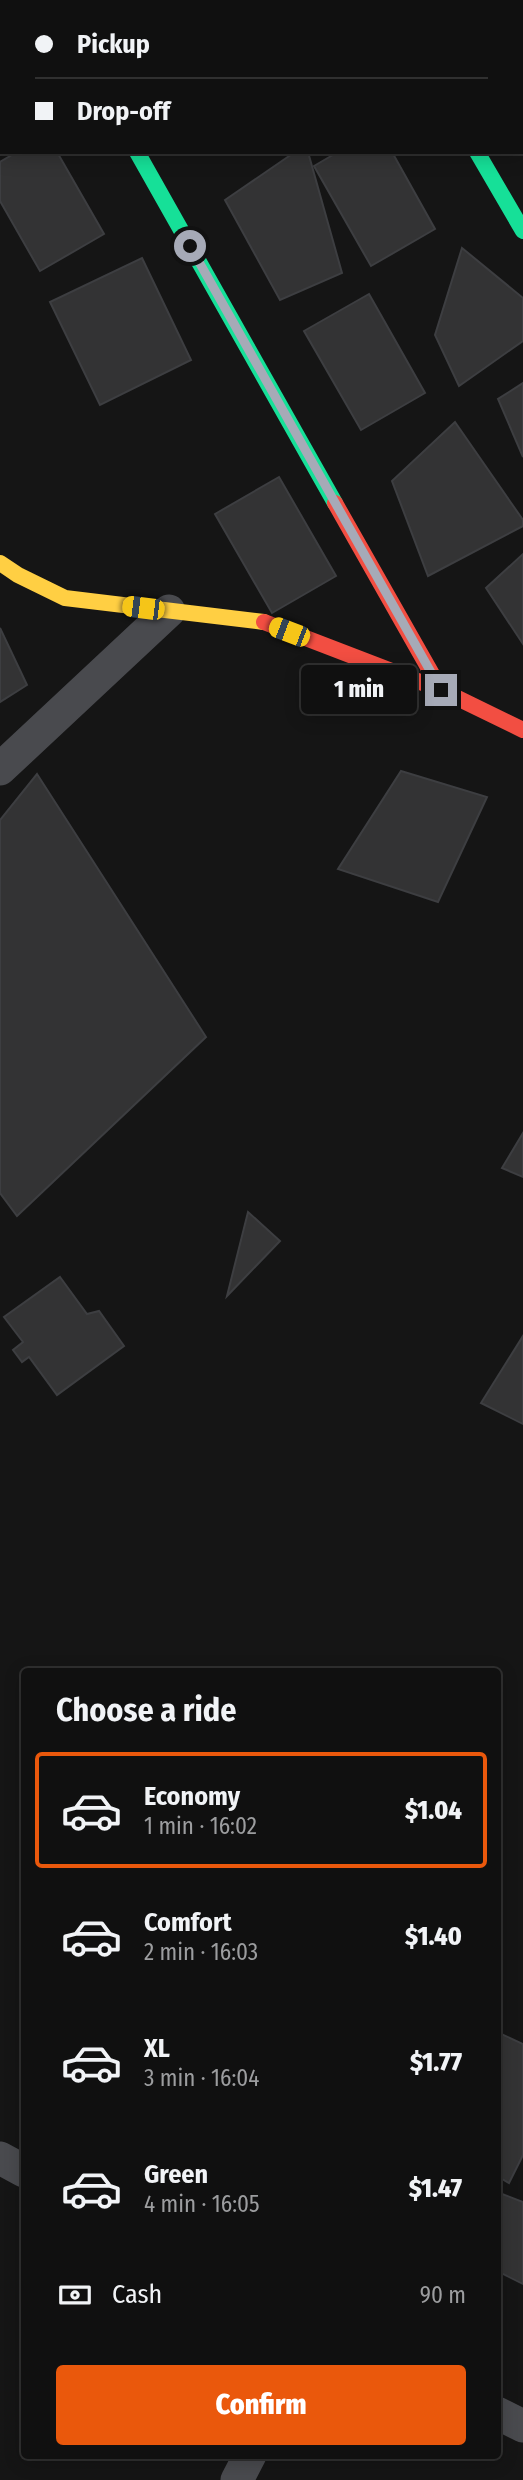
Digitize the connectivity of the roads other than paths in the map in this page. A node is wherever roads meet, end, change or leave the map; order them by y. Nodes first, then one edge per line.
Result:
1 (138, 154) edge
2 (478, 154) edge
3 (523, 231) edge
4 (0, 563) edge
5 (169, 611) junction
6 (441, 690) junction
7 (523, 730) edge
8 (0, 769) edge
9 (0, 2158) edge
10 (21, 2169) edge
11 (501, 2415) edge
12 (523, 2426) edge
13 (248, 2459) edge
14 (237, 2480) edge

1 - 6 street
2 - 3 street
4 - 5 street
5 - 6 street
5 - 8 street
6 - 7 street
9 - 10 street
11 - 12 street
13 - 14 street

